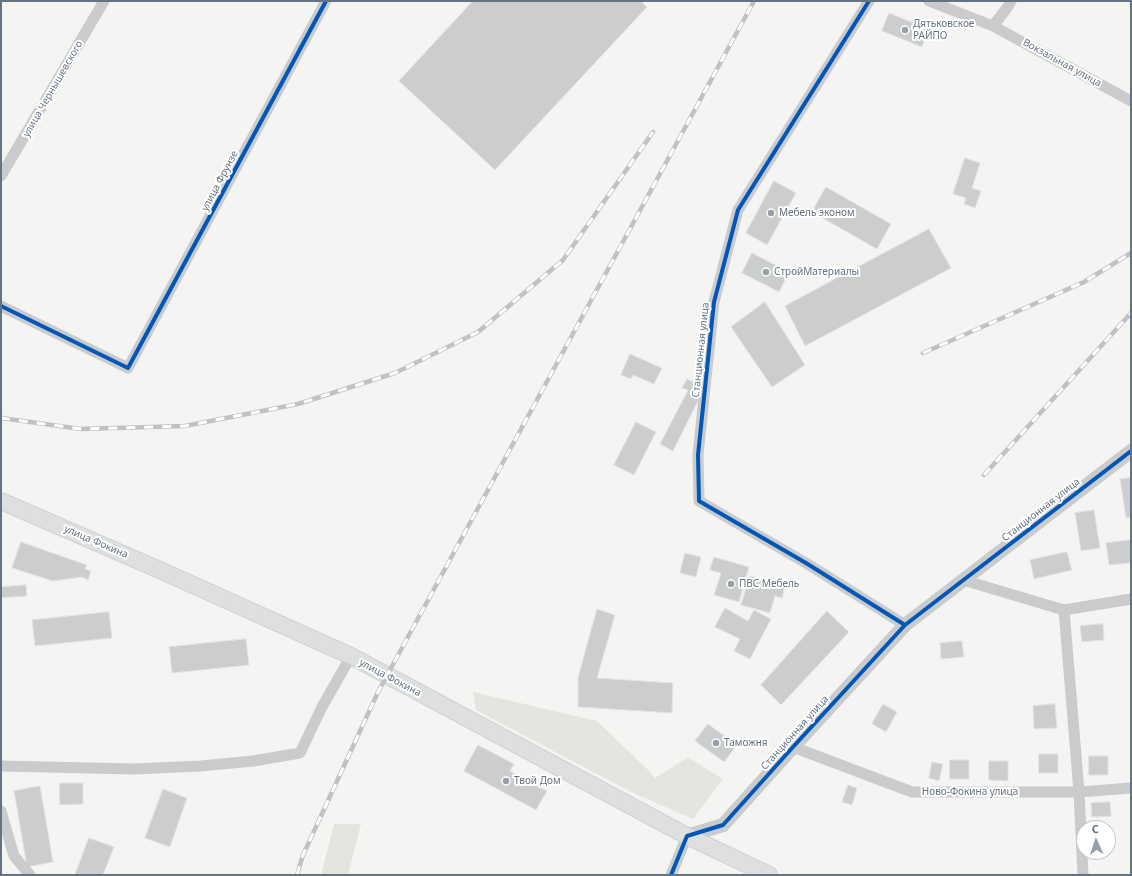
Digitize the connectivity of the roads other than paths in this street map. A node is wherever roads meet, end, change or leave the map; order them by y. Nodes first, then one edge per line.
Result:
1 (104, 1) edge
2 (326, 1) edge
3 (869, 1) edge
4 (929, 1) edge
5 (1011, 1) edge
6 (993, 26) junction
7 (1131, 101) edge
8 (1, 176) edge
9 (1, 306) edge
10 (1131, 451) edge
11 (1, 501) edge
12 (963, 580) junction
13 (1131, 599) edge
14 (1064, 610) junction
15 (905, 625) junction
16 (350, 656) junction
17 (793, 747) junction
18 (1, 766) edge
19 (1131, 788) edge
20 (1079, 792) junction
21 (1, 811) edge
22 (687, 836) junction
23 (30, 875) edge
24 (671, 875) edge
25 (769, 875) edge
26 (1084, 875) edge

1 - 8 street, улица Чернышевского
2 - 9 street, улица Фрунзе
3 - 15 street, Станционная улица
4 - 6 street, Вокзальная улица
5 - 6 street
6 - 7 street, Вокзальная улица
10 - 12 street, Станционная улица
11 - 16 main road, улица Фокина
12 - 14 street
12 - 15 street, Станционная улица
13 - 14 street
14 - 20 street
15 - 17 street, Станционная улица
16 - 18 street
16 - 22 main road, улица Фокина
17 - 20 street, Ново-Фокина улица
17 - 22 street, Станционная улица
19 - 20 street, Ново-Фокина улица
20 - 26 street
21 - 23 street
22 - 24 street
22 - 25 main road, улица Фокина

